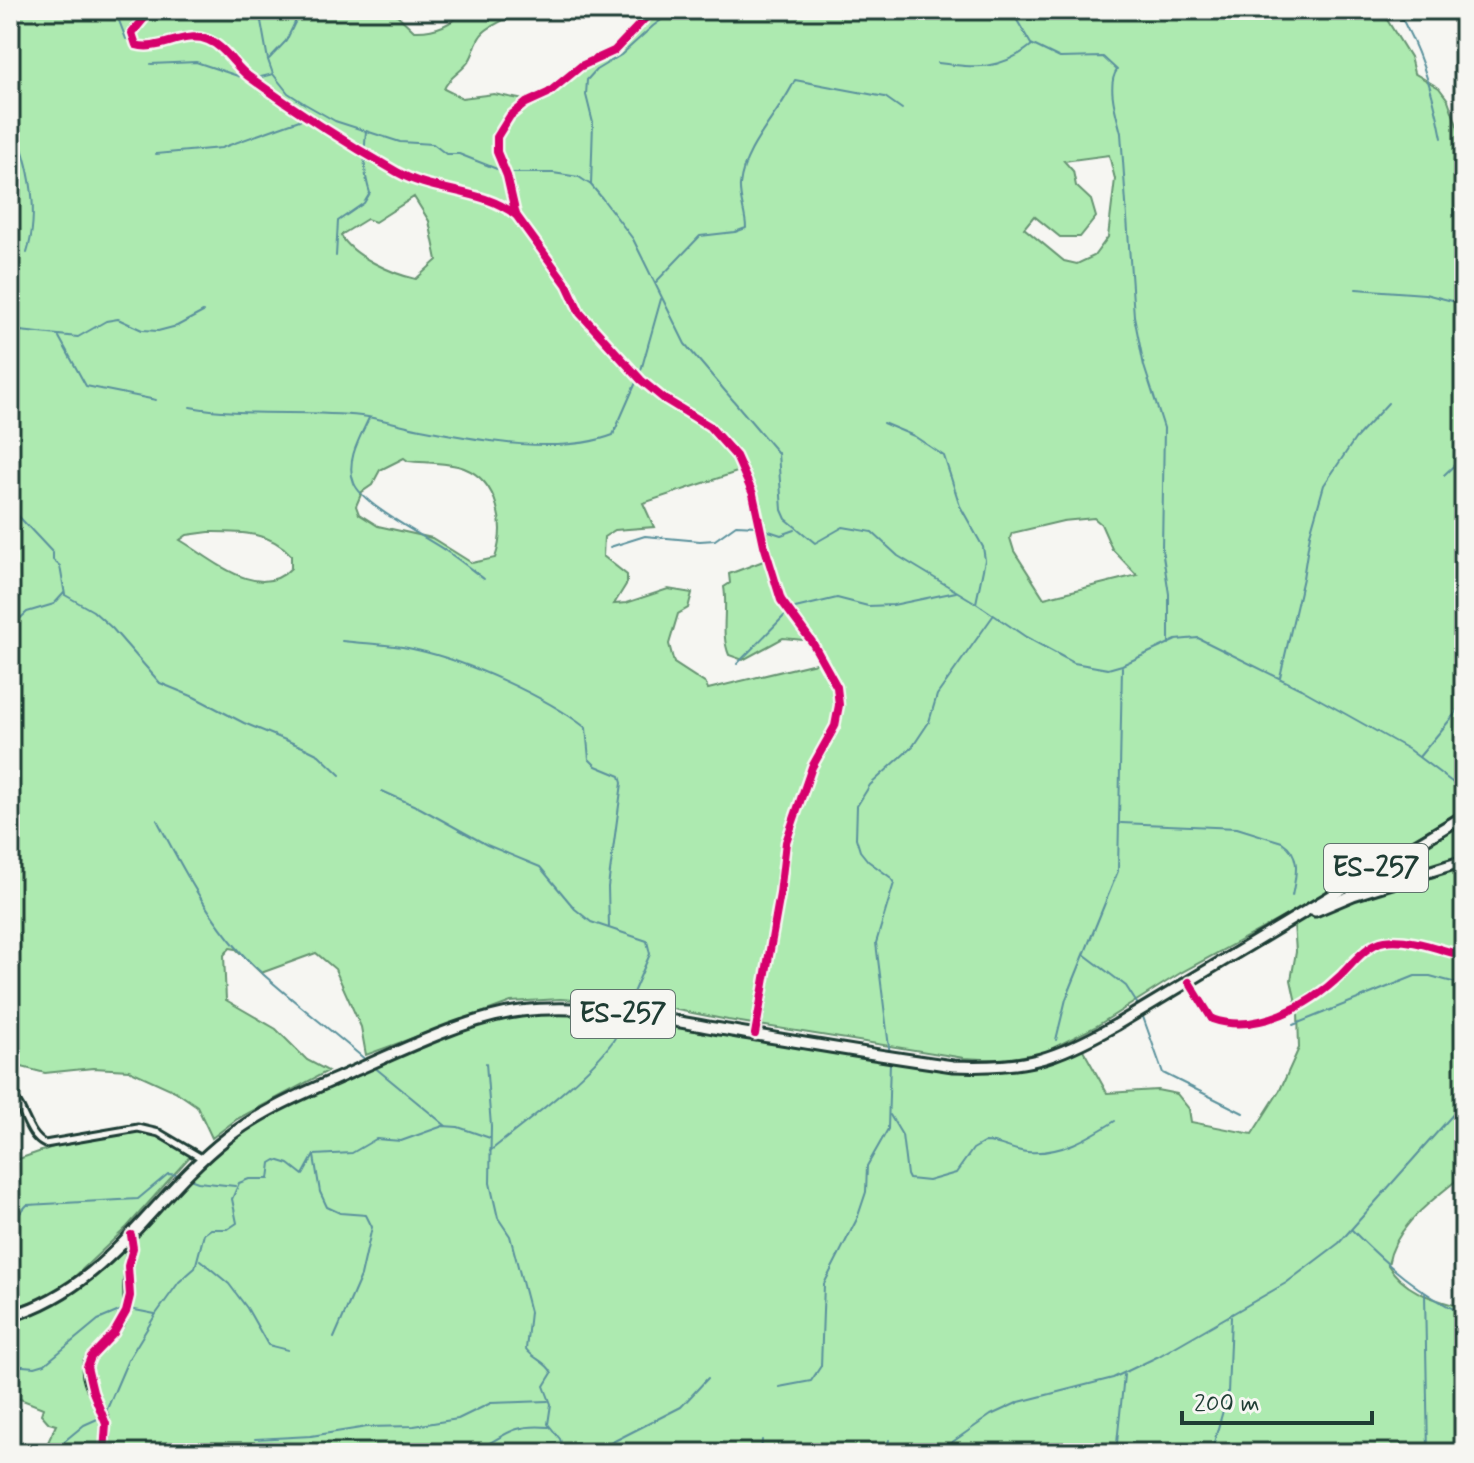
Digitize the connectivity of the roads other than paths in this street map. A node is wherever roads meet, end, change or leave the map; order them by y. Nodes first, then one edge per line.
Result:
1 (151, 10) edge
2 (653, 10) edge
3 (516, 215) junction
4 (1464, 816) edge
5 (1464, 861) edge
6 (1290, 922) junction
7 (1464, 956) edge
8 (1189, 982) junction
9 (755, 1034) junction
10 (10, 1094) edge
11 (204, 1159) junction
12 (131, 1235) junction
13 (10, 1316) edge
14 (104, 1453) edge

1 - 3 street
2 - 3 street
3 - 9 street
4 - 6 main road, ES-257
5 - 6 main road, ES-257
6 - 8 main road, ES-257
7 - 8 street
8 - 9 main road, ES-257
9 - 11 main road, ES-257
10 - 11 street
11 - 12 main road, ES-257
12 - 13 main road, ES-257
12 - 14 street

